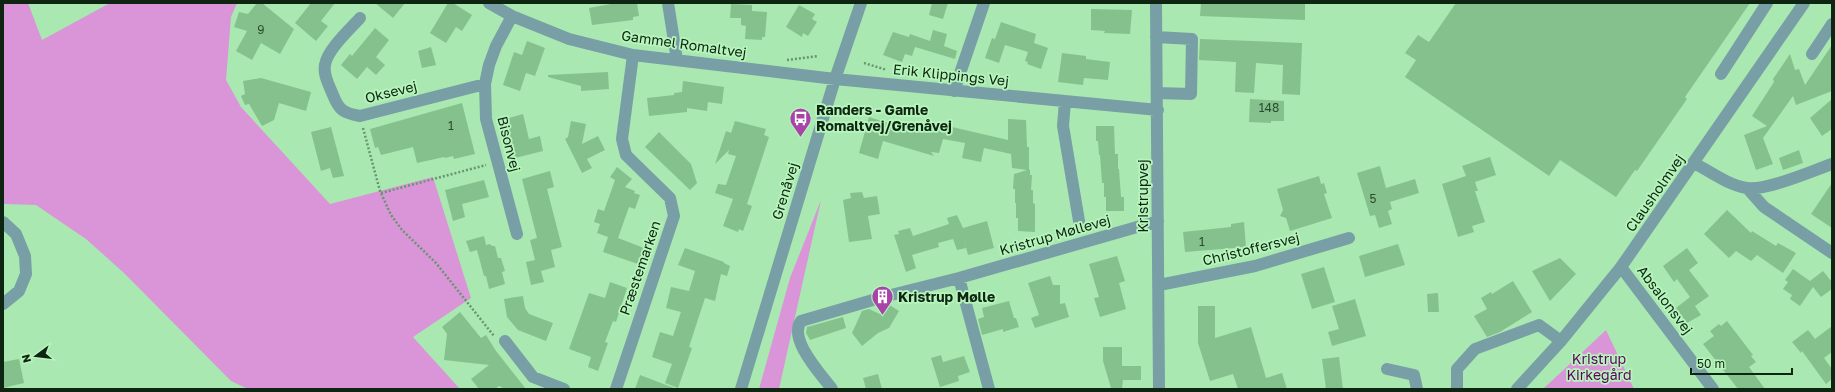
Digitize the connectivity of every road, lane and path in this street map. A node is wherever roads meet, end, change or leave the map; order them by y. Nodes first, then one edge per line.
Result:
1 (489, 3) edge
2 (668, 3) edge
3 (861, 3) edge
4 (984, 3) edge
5 (1156, 3) edge
6 (1767, 3) edge
7 (1804, 3) edge
8 (512, 16) junction
9 (360, 18) dead end
10 (1832, 24) edge
11 (1156, 37) junction
12 (1812, 54) dead end
13 (633, 55) junction
14 (818, 56) dead end
15 (678, 60) junction
16 (781, 61) dead end
17 (1721, 74) dead end
18 (835, 79) junction
19 (485, 84) junction
20 (954, 91) junction
21 (1157, 93) junction
22 (1064, 102) junction
23 (1158, 110) junction
24 (360, 116) junction
25 (498, 162) junction
26 (1694, 164) junction
27 (1832, 164) edge
28 (1748, 189) junction
29 (380, 193) junction
30 (1079, 221) dead end
31 (1158, 221) junction
32 (3, 222) edge
33 (517, 234) dead end
34 (1349, 238) dead end
35 (1832, 253) edge
36 (1621, 267) junction
37 (959, 278) junction
38 (1159, 285) junction
39 (3, 304) edge
40 (1561, 340) junction
41 (505, 341) joint
42 (1387, 369) dead end
43 (564, 389) edge
44 (616, 389) edge
45 (741, 389) edge
46 (832, 389) edge
47 (989, 389) edge
48 (1159, 389) edge
49 (1417, 389) edge
50 (1457, 389) edge
51 (1517, 389) edge
52 (1713, 389) edge

1 - 8 street, Gammel Romaltvej
2 - 15 street
3 - 18 street, Grenåvej
4 - 20 street
5 - 11 street, Kristrupvej
6 - 17 street
7 - 26 street, Clausholmvej
8 - 13 street, Gammel Romaltvej
8 - 19 street, Bisonvej
9 - 24 street, Oksevej
10 - 12 street
11 - 21 street, Kristrupvej
11 - 21 street
13 - 15 street, Gammel Romaltvej
13 - 44 street, Præstemarken
14 - 16 path
15 - 18 street, Gammel Romaltvej
18 - 20 street, Erik Klippings Vej
18 - 45 street, Grenåvej
19 - 24 street, Oksevej
19 - 25 street, Bisonvej
20 - 22 street, Erik Klippings Vej
21 - 23 street, Kristrupvej
22 - 23 street, Erik Klippings Vej
22 - 30 street
23 - 31 street, Kristrupvej
24 - 29 path
25 - 29 path
25 - 33 street, Bisonvej
26 - 28 street
26 - 36 street, Clausholmvej
27 - 28 street
28 - 35 street
29 - 41 path
31 - 37 street, Kristrup Møllevej
31 - 38 street, Kristrupvej
32 - 39 street
34 - 38 street, Christoffersvej
36 - 40 street, Clausholmvej
36 - 52 street, Absalonsvej
37 - 46 street, Kristrup Møllevej
37 - 47 street
38 - 48 street, Kristrupvej
40 - 50 street
40 - 51 street, Clausholmvej
41 - 43 street
42 - 49 street

